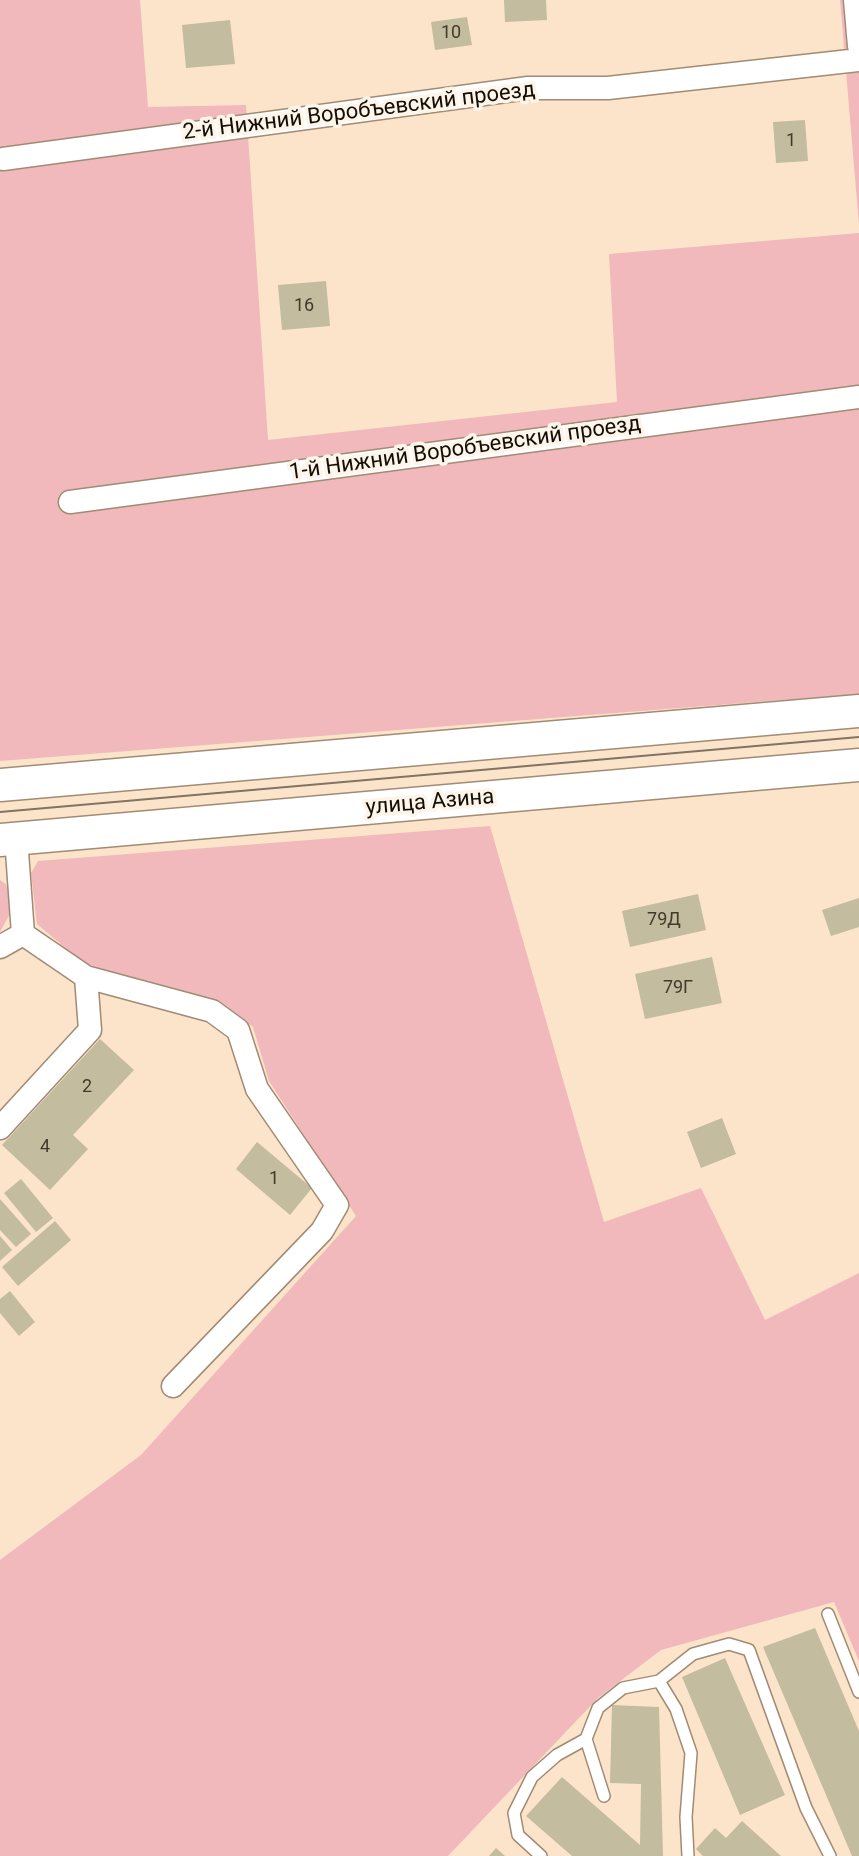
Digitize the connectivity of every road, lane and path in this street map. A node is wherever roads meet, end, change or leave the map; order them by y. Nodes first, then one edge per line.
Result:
1 (855, 0) edge
2 (859, 46) edge
3 (859, 60) edge
4 (3, 159) dead end
5 (859, 397) edge
6 (70, 502) dead end
7 (859, 711) edge
8 (859, 765) edge
9 (0, 785) edge
10 (8, 839) edge
11 (23, 934) junction
12 (0, 947) edge
13 (86, 977) junction
14 (0, 1128) edge
15 (173, 1386) dead end
16 (828, 1614) dead end
17 (659, 1681) junction
18 (859, 1692) edge
19 (586, 1739) junction
20 (604, 1796) dead end
21 (541, 1856) edge
22 (688, 1856) edge
23 (830, 1856) edge

1 - 2 street
3 - 4 street, 2-й Нижний Воробъевский проезд
5 - 6 street, 1-й Нижний Воробъевский проезд
7 - 9 street
8 - 10 street, улица Азина
10 - 11 street
11 - 12 street
11 - 13 street
13 - 14 street
13 - 15 street
16 - 18 lane
17 - 19 lane
17 - 22 lane
17 - 23 lane
19 - 20 lane
19 - 21 lane

